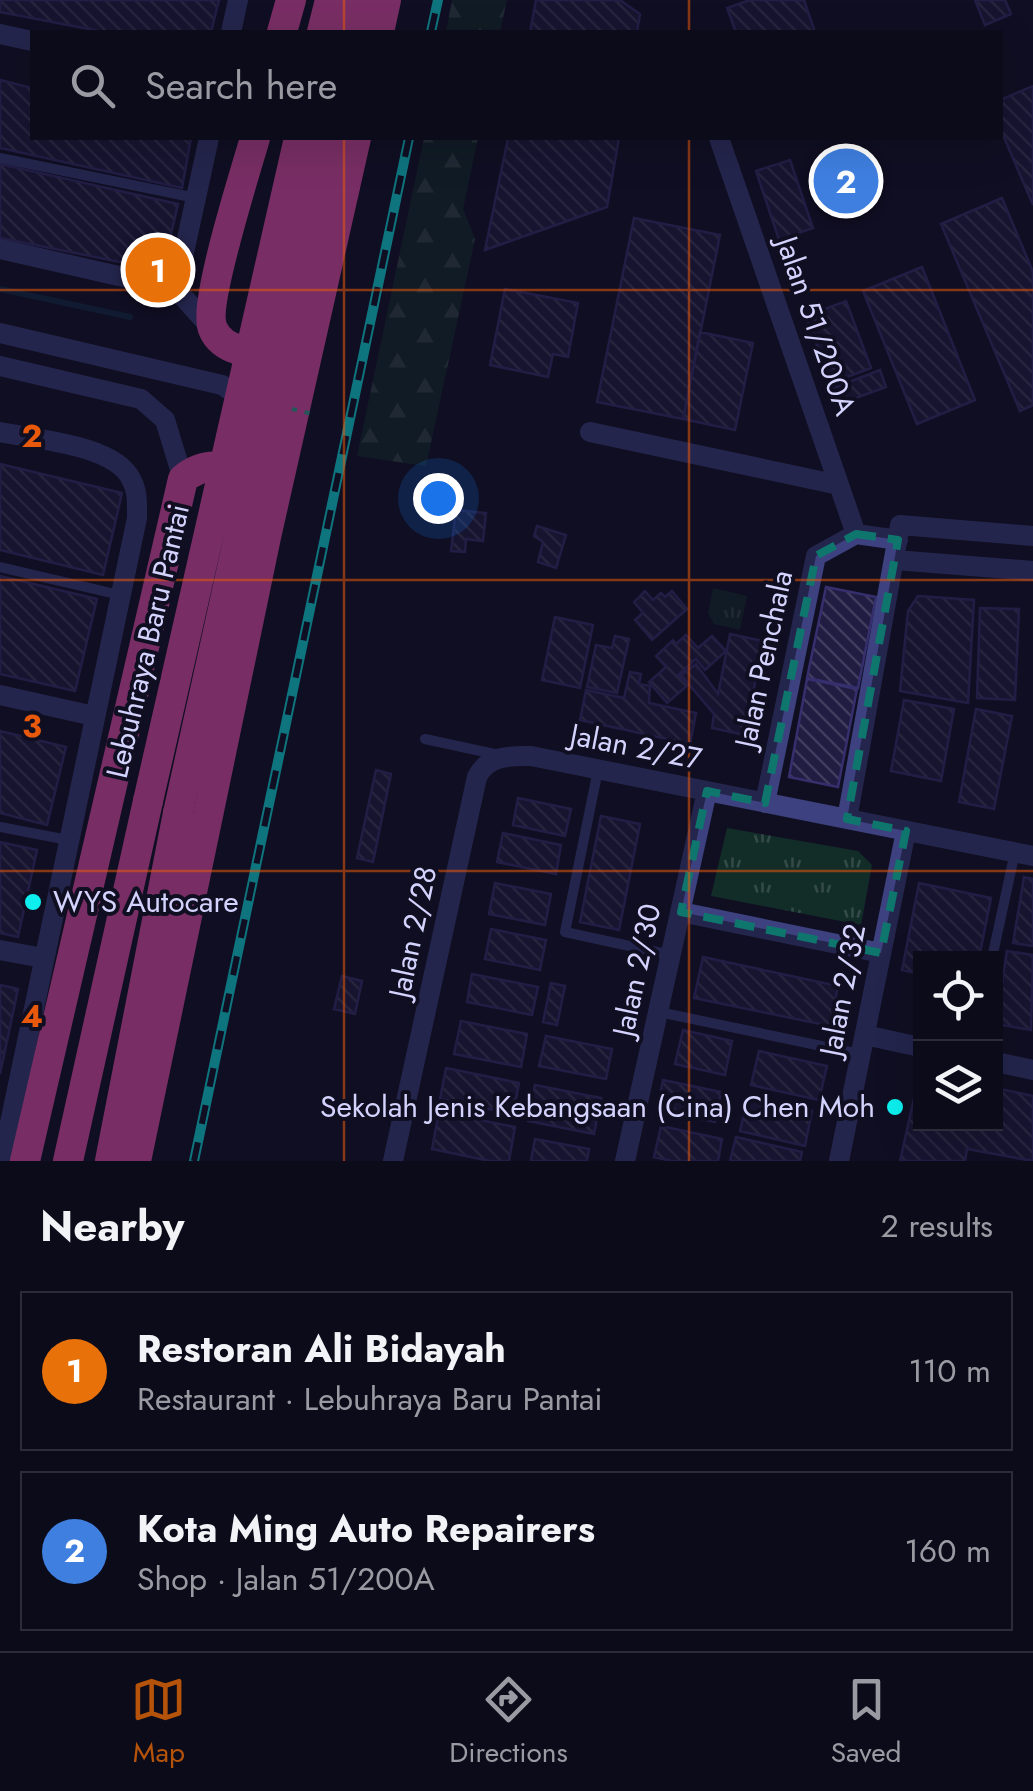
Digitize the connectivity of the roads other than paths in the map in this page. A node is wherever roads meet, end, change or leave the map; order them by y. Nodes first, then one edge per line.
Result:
1 (238, 0) edge
2 (291, 0) edge
3 (330, 0) edge
4 (357, 0) edge
5 (386, 0) edge
6 (231, 30) edge
7 (283, 30) edge
8 (322, 30) edge
9 (350, 30) edge
10 (379, 30) edge
11 (0, 34) edge
12 (30, 41) edge
13 (209, 140) edge
14 (254, 140) edge
15 (298, 140) edge
16 (326, 140) edge
17 (356, 140) edge
18 (720, 140) edge
19 (0, 158) edge
20 (196, 198) junction
21 (0, 249) edge
22 (176, 289) junction
23 (317, 309) junction
24 (212, 329) junction
25 (0, 333) edge
26 (0, 366) edge
27 (0, 432) edge
28 (590, 432) dead end
29 (183, 479) junction
30 (838, 485) junction
31 (856, 534) junction
32 (266, 536) junction
33 (1033, 536) edge
34 (898, 542) junction
35 (0, 567) edge
36 (1033, 572) edge
37 (120, 595) junction
38 (0, 695) edge
39 (94, 716) junction
40 (425, 739) dead end
41 (504, 756) junction
42 (598, 770) junction
43 (707, 791) junction
44 (765, 803) junction
45 (847, 819) junction
46 (0, 827) edge
47 (906, 831) junction
48 (68, 840) junction
49 (1024, 854) edge
50 (681, 912) junction
51 (0, 950) edge
52 (994, 951) edge
53 (881, 952) junction
54 (671, 955) junction
55 (42, 958) junction
56 (658, 1012) junction
57 (863, 1045) junction
58 (913, 1047) edge
59 (1003, 1064) edge
60 (1033, 1070) edge
61 (2, 1161) edge
62 (25, 1161) edge
63 (68, 1161) edge
64 (110, 1161) edge
65 (136, 1161) edge
66 (394, 1161) edge
67 (625, 1161) edge
68 (839, 1161) edge

1 - 6 street
2 - 7 highway
3 - 8 highway
4 - 9 highway
5 - 10 highway
11 - 12 street
13 - 20 street
14 - 24 highway
15 - 63 highway, Lebuhraya Baru Pantai, bridge
16 - 64 highway, bridge
17 - 23 highway
18 - 30 street, Jalan 51/200A
19 - 20 lane
20 - 22 street
21 - 22 street
22 - 24 street
23 - 24 highway
23 - 32 highway
25 - 32 street
26 - 29 street
27 - 37 street
28 - 30 street
29 - 32 highway
29 - 62 highway
30 - 31 street, Jalan 51/200A
31 - 34 street
31 - 44 street, Jalan Penchala
32 - 65 highway
33 - 34 street
34 - 36 street
34 - 45 street
35 - 37 lane
37 - 39 street
38 - 39 street
39 - 48 street
40 - 41 lane
41 - 42 street, Jalan 2/27
41 - 66 street, Jalan 2/28
42 - 43 street, Jalan 2/27
42 - 54 lane
43 - 44 street, Jalan 2/27
43 - 50 street, Jalan 2/30
44 - 45 street, Jalan 2/27
45 - 47 street, Jalan 2/27
46 - 48 lane
47 - 49 street, Jalan 2/27
47 - 53 street, Jalan 2/32
48 - 55 street
49 - 52 lane
50 - 53 street
50 - 54 street, Jalan 2/30
51 - 55 street
53 - 57 street, Jalan 2/32
54 - 56 street, Jalan 2/30
55 - 61 street
56 - 57 lane
56 - 67 street, Jalan 2/30
57 - 58 street
57 - 68 street, Jalan 2/32
59 - 60 street

